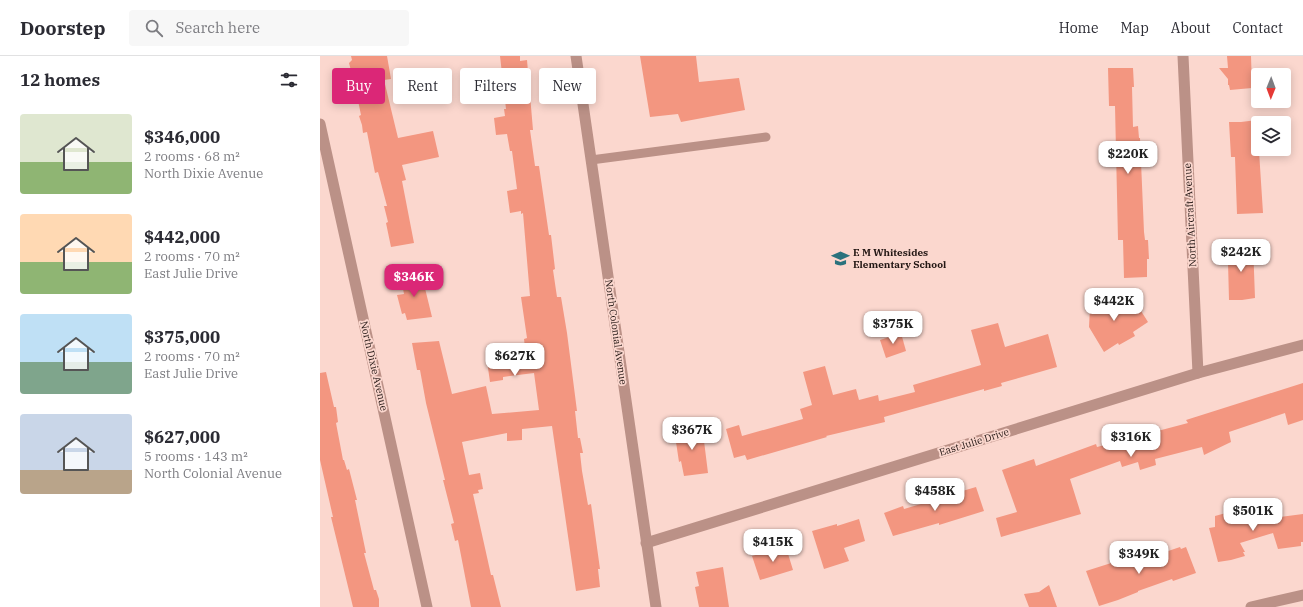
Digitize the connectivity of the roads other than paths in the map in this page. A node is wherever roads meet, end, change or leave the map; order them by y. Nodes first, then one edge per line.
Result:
1 (576, 56) edge
2 (1183, 56) edge
3 (320, 124) edge
4 (766, 137) dead end
5 (591, 160) junction
6 (1303, 345) edge
7 (1198, 373) junction
8 (646, 543) junction
9 (1303, 595) edge
10 (427, 607) edge
11 (656, 607) edge
12 (1251, 607) edge

1 - 5 street, North Colonial Avenue
2 - 7 street, North Aircraft Avenue
3 - 10 street, North Dixie Avenue
4 - 5 lane
5 - 8 street, North Colonial Avenue
6 - 7 street, East Julie Drive
7 - 8 street, East Julie Drive
8 - 11 street, North Colonial Avenue
9 - 12 street

